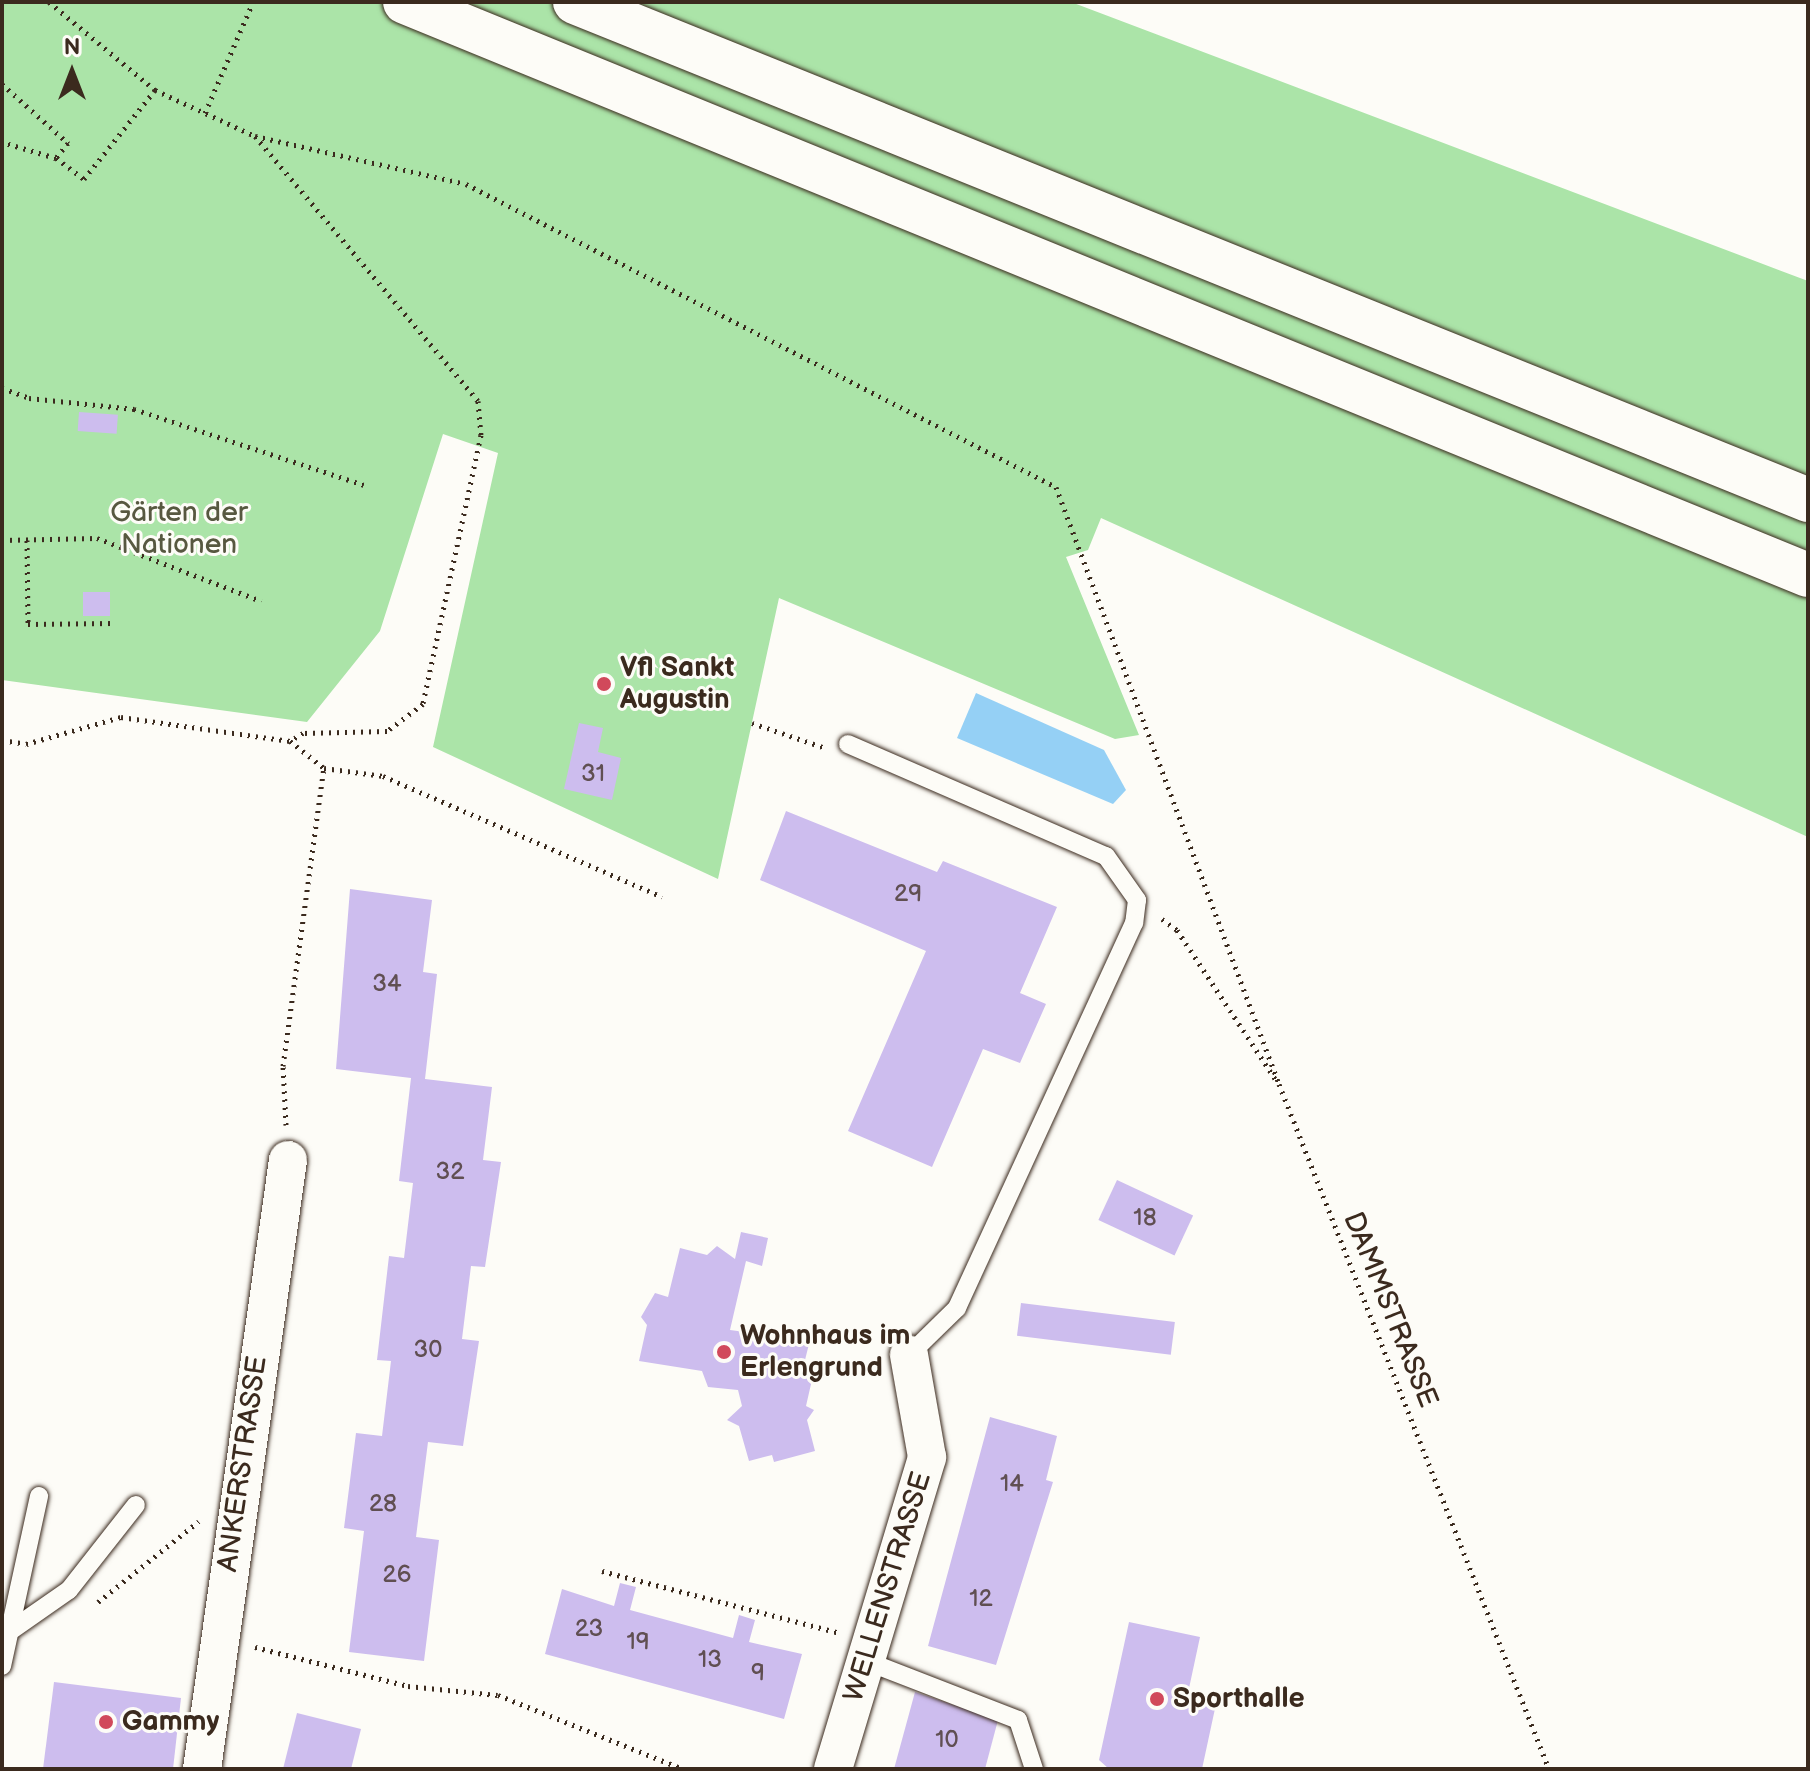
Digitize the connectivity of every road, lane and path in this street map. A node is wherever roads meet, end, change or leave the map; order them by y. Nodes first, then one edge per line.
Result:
1 (49, 2) edge
2 (253, 2) edge
3 (405, 2) edge
4 (575, 2) edge
5 (2, 84) edge
6 (155, 90) junction
7 (205, 113) junction
8 (255, 136) junction
9 (2, 142) edge
10 (56, 158) junction
11 (2, 388) edge
12 (364, 485) dead end
13 (1808, 500) edge
14 (2, 540) edge
15 (27, 540) junction
16 (1808, 575) edge
17 (261, 601) dead end
18 (114, 623) dead end
19 (752, 723) dead end
20 (2, 740) edge
21 (290, 741) junction
22 (848, 744) joint
23 (324, 768) junction
24 (662, 897) dead end
25 (1137, 900) junction
26 (1279, 1084) junction
27 (288, 1160) joint
28 (909, 1355) joint
29 (238, 1491) junction
30 (39, 1496) dead end
31 (136, 1505) dead end
32 (602, 1571) dead end
33 (89, 1609) dead end
34 (13, 1629) junction
35 (218, 1642) junction
36 (870, 1651) junction
37 (2, 1666) edge
38 (202, 1769) edge
39 (683, 1769) edge
40 (833, 1769) edge
41 (1034, 1769) edge
42 (1549, 1769) edge

1 - 6 path
2 - 7 path
3 - 16 highway
4 - 13 highway
5 - 10 path
6 - 7 path
6 - 10 path
7 - 8 path
8 - 21 path
8 - 26 path
9 - 10 path
11 - 12 path
14 - 15 path
15 - 17 path
15 - 18 path
19 - 22 path
20 - 21 path
21 - 23 path
22 - 25 lane
23 - 24 path
23 - 27 path
25 - 26 path, DAMMSTRASSE
25 - 28 lane
26 - 42 path, DAMMSTRASSE
27 - 29 street, ANKERSTRASSE
28 - 36 street, WELLENSTRASSE
29 - 33 path
29 - 35 street, ANKERSTRASSE
30 - 34 lane
31 - 34 lane
32 - 36 path
34 - 37 lane
35 - 38 street, ANKERSTRASSE
35 - 39 path
36 - 40 street, WELLENSTRASSE
36 - 41 lane

